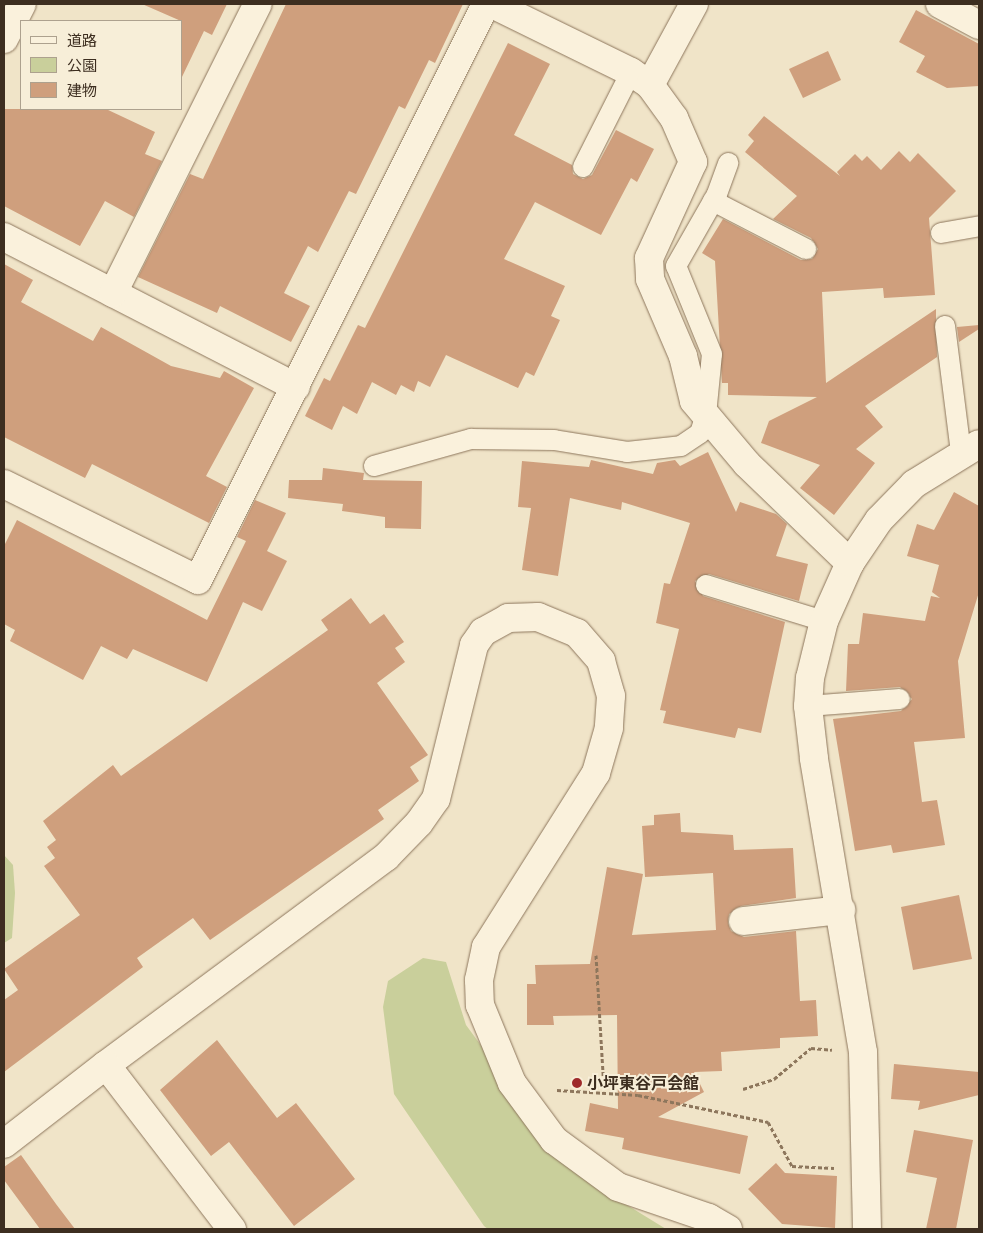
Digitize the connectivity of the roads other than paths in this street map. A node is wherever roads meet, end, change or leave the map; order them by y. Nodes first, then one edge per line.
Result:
1 (22, 4) edge
2 (258, 4) edge
3 (486, 4) edge
4 (492, 4) edge
5 (694, 4) edge
6 (940, 4) edge
7 (979, 25) edge
8 (4, 39) edge
9 (641, 78) junction
10 (728, 163) dead end
11 (583, 167) dead end
12 (713, 201) junction
13 (979, 226) edge
14 (941, 233) dead end
15 (4, 237) edge
16 (806, 249) dead end
17 (113, 293) junction
18 (945, 326) dead end
19 (296, 387) junction
20 (706, 416) junction
21 (970, 448) edge
22 (374, 466) dead end
23 (4, 484) edge
24 (850, 563) junction
25 (706, 585) dead end
26 (824, 621) junction
27 (900, 699) dead end
28 (808, 706) junction
29 (841, 910) junction
30 (743, 921) dead end
31 (106, 1065) junction
32 (4, 1144) edge
33 (232, 1229) edge
34 (728, 1229) edge
35 (867, 1229) edge

1 - 8 street
2 - 17 street
3 - 19 street
4 - 9 street
5 - 9 street
6 - 7 street
9 - 11 lane
9 - 20 street
10 - 12 lane
12 - 16 lane
12 - 20 lane
13 - 14 lane
15 - 17 street
17 - 19 street
18 - 21 lane
19 - 23 street
20 - 22 lane
20 - 24 street
21 - 24 street
24 - 26 street
25 - 26 lane
26 - 28 street
27 - 28 lane
28 - 29 street
29 - 30 street
29 - 35 street
31 - 32 street
31 - 33 street
31 - 34 street

